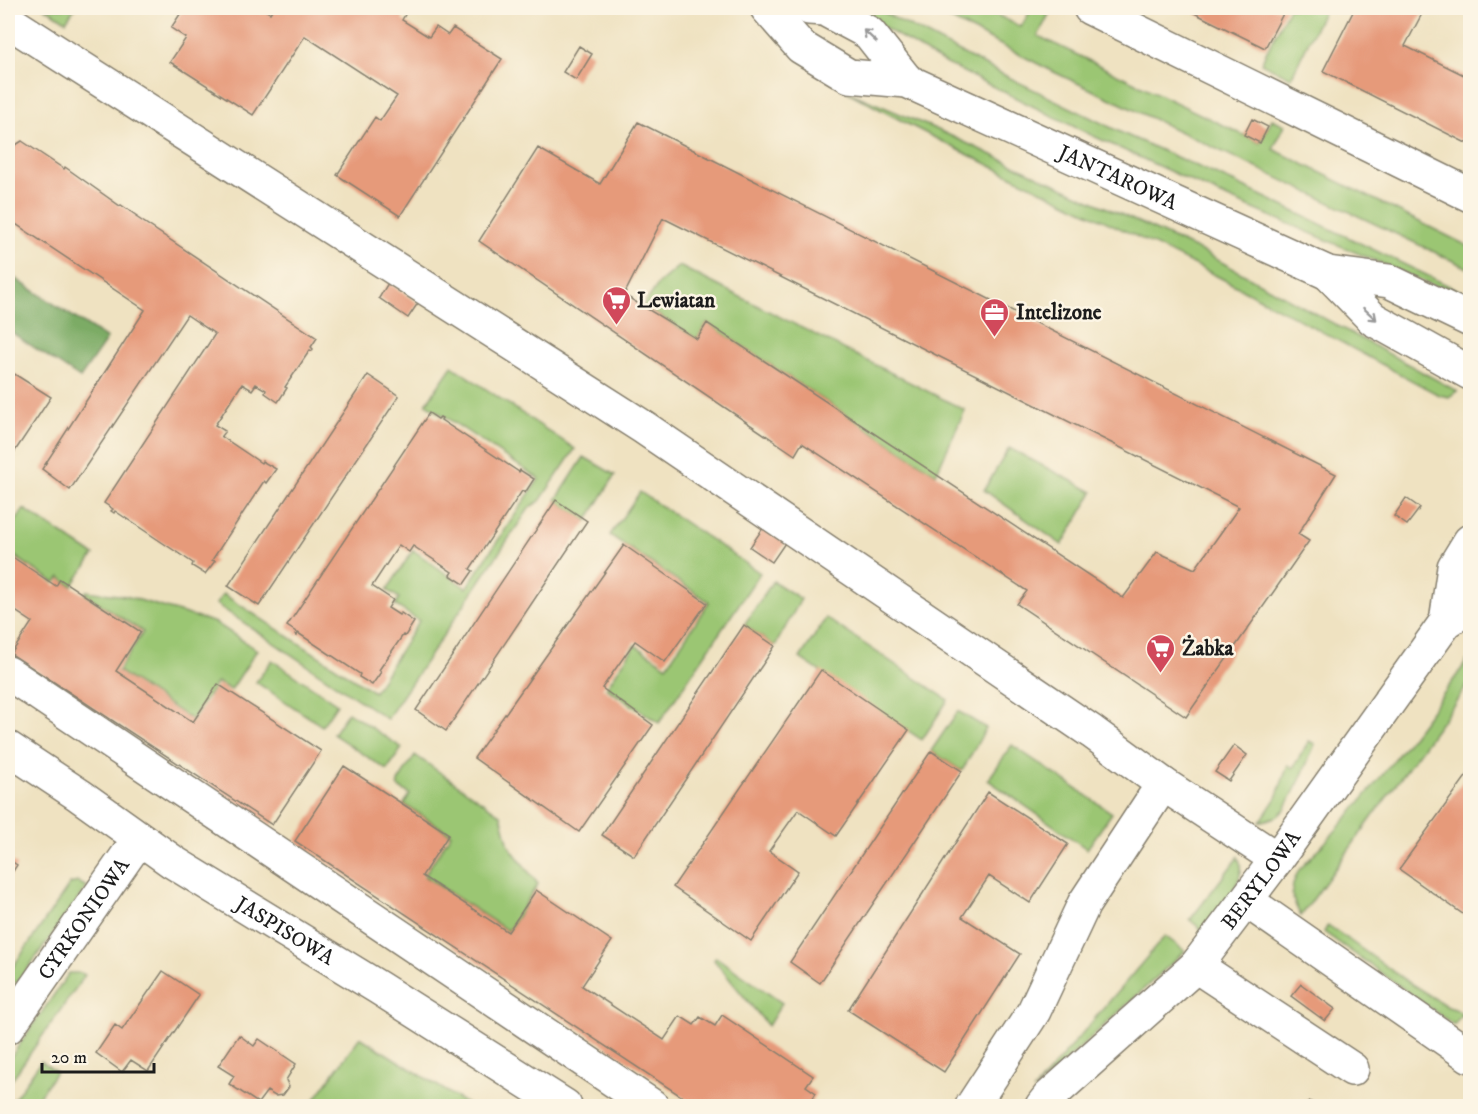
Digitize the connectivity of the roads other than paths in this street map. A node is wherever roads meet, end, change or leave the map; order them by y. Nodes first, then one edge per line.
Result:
1 (767, 8) edge
2 (808, 8) edge
3 (1090, 8) edge
4 (8, 21) edge
5 (907, 81) junction
6 (1470, 195) edge
7 (1328, 273) junction
8 (1470, 320) edge
9 (1470, 373) edge
10 (1470, 541) edge
11 (1458, 614) edge
12 (8, 673) edge
13 (8, 748) edge
14 (1163, 784) junction
15 (139, 839) junction
16 (1277, 859) junction
17 (1247, 901) junction
18 (1196, 966) junction
19 (8, 1027) edge
20 (1470, 1056) edge
21 (1352, 1069) dead end
22 (565, 1107) edge
23 (652, 1107) edge
24 (972, 1107) edge
25 (1042, 1107) edge

1 - 5 street, JANTAROWA
5 -> 2 street, JANTAROWA
3 - 6 street
4 - 14 street
5 - 7 street, JANTAROWA
7 - 8 street, JANTAROWA
7 -> 9 street, JANTAROWA
10 - 11 street, BERYLOWA
11 - 16 street, BERYLOWA
12 - 23 street
13 - 15 street, JASPISOWA
14 - 16 street
14 - 24 street
15 - 19 street, CYRKONIOWA
15 - 22 street, JASPISOWA
16 - 17 street, BERYLOWA
17 - 18 street, BERYLOWA
17 - 20 street
18 - 21 street
18 - 25 street, BERYLOWA

